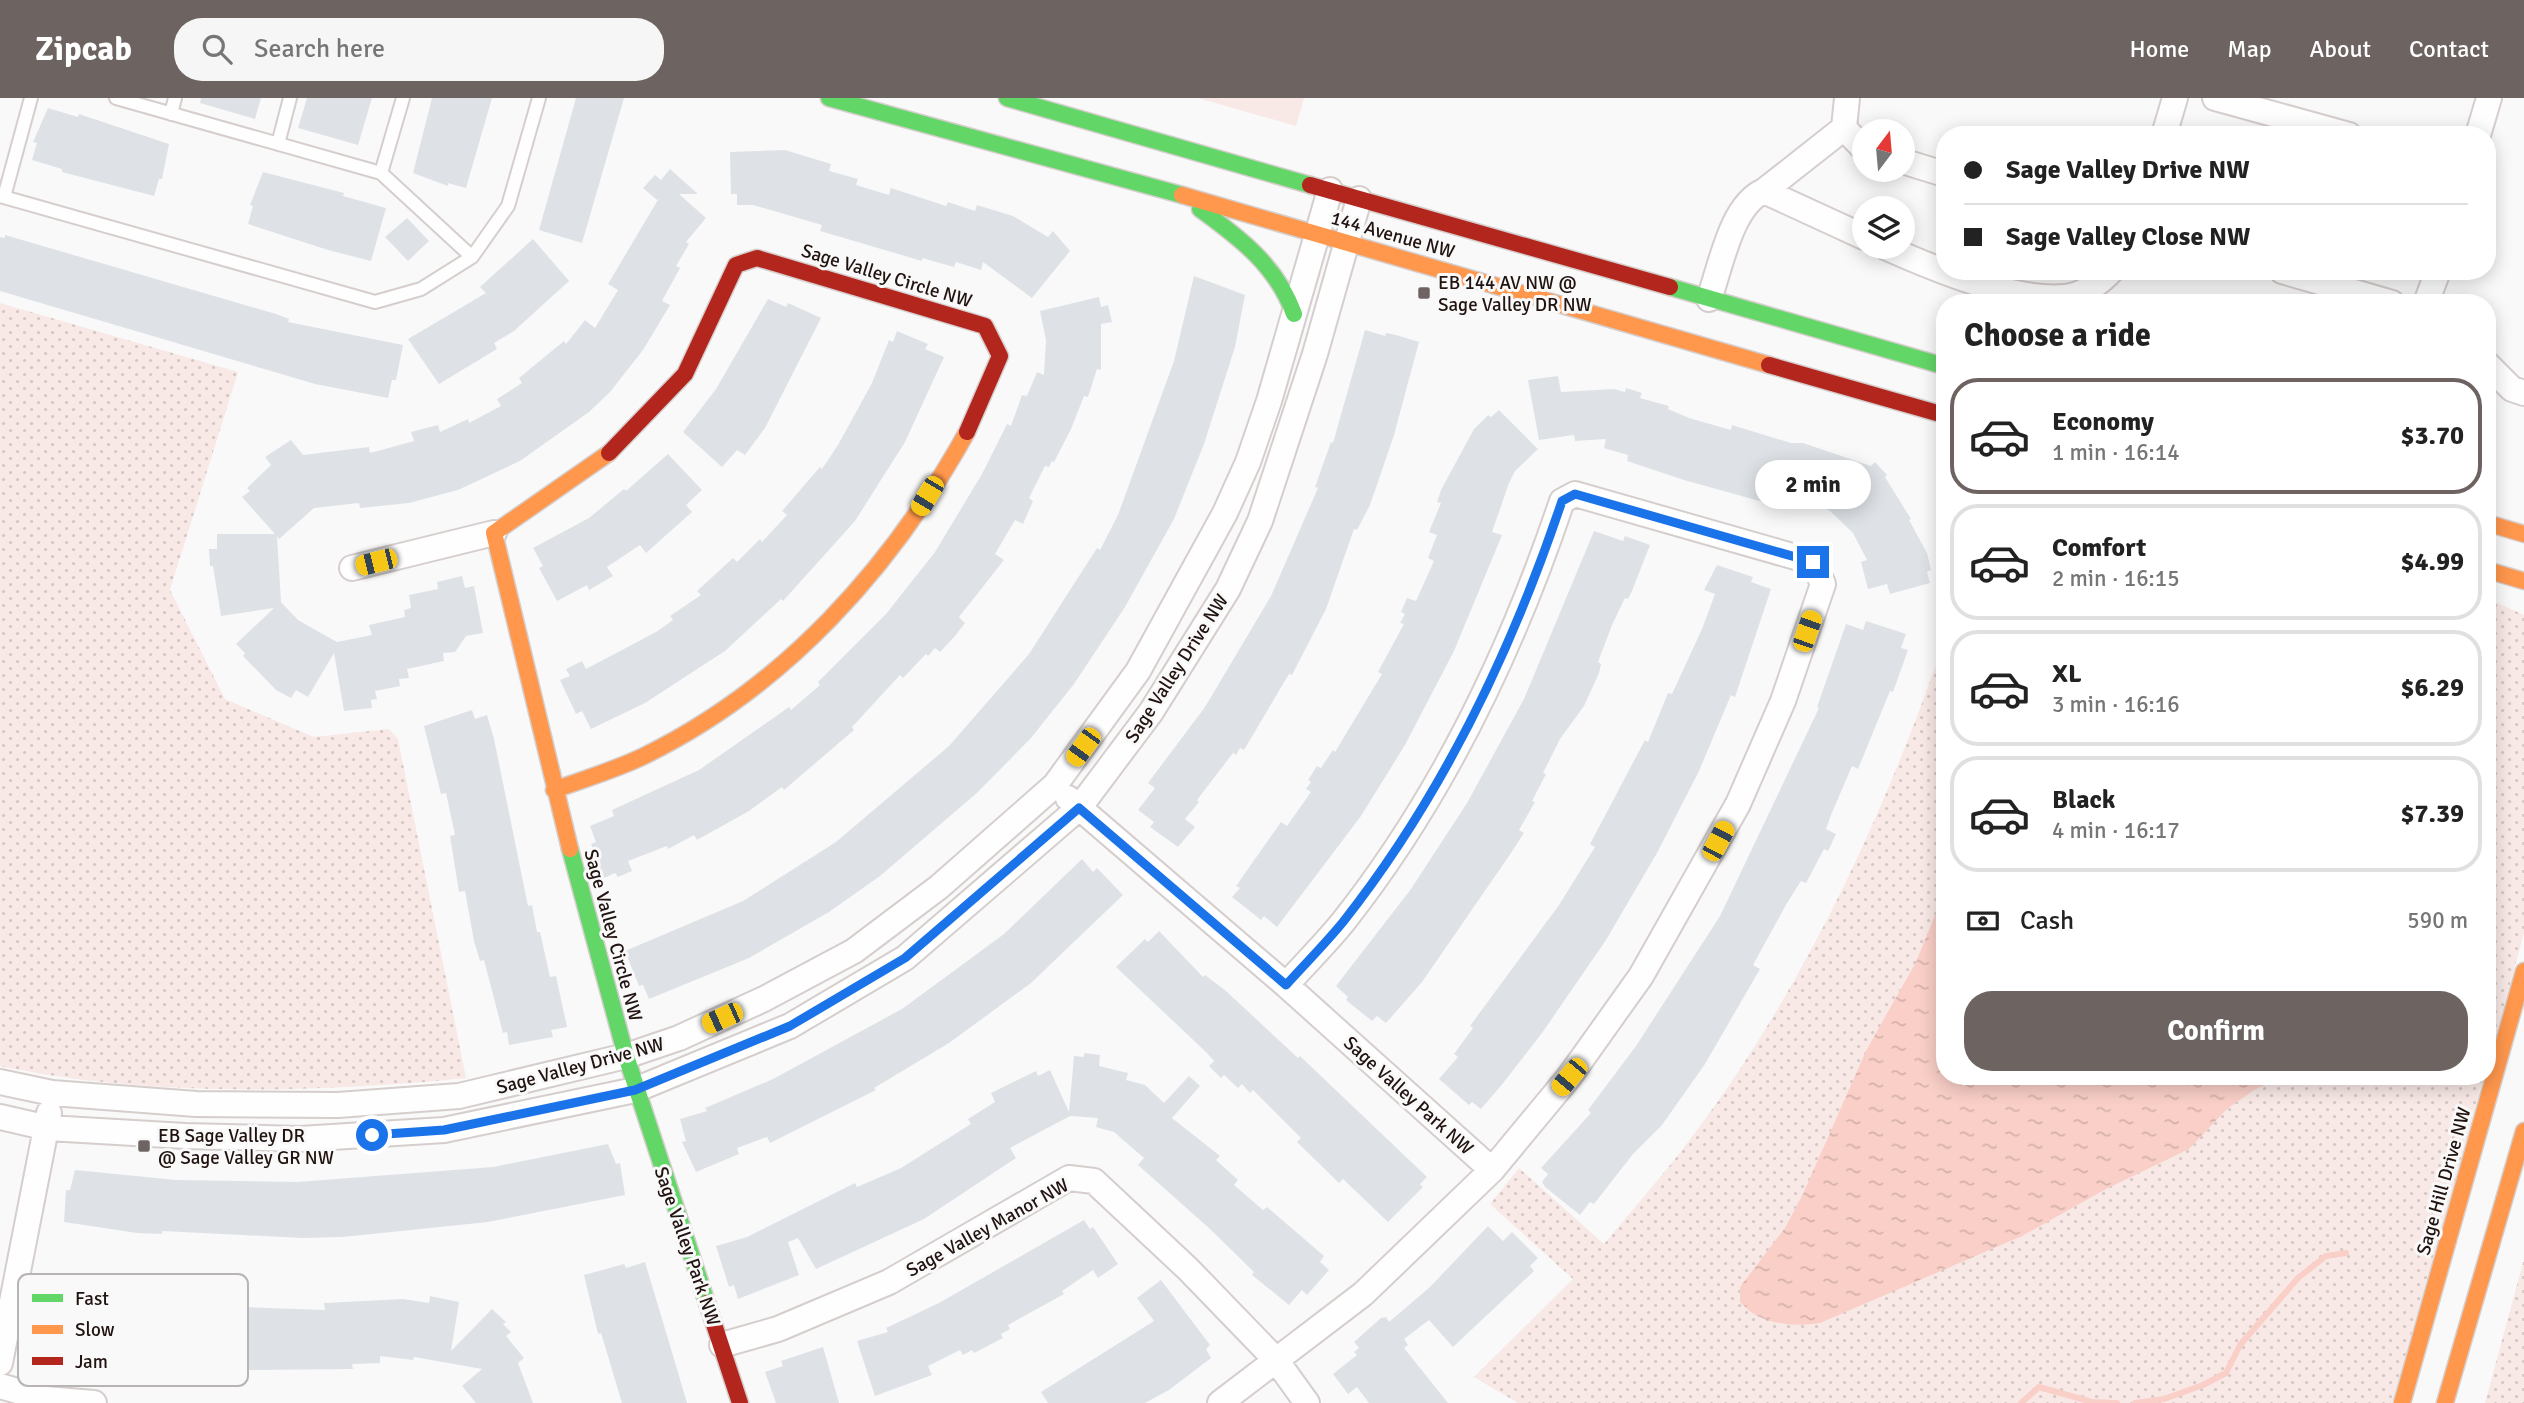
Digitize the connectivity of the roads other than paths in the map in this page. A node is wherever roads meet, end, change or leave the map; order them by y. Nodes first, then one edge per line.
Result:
1 (31, 98) edge
2 (116, 98) edge
3 (175, 98) edge
4 (290, 98) edge
5 (403, 98) edge
6 (539, 98) edge
7 (829, 98) edge
8 (1007, 98) edge
9 (1847, 98) edge
10 (2175, 98) edge
11 (2215, 98) edge
12 (2489, 98) edge
13 (171, 114) junction
14 (2167, 126) edge
15 (2316, 126) edge
16 (2481, 126) edge
17 (1844, 128) junction
18 (1852, 136) edge
19 (278, 144) junction
20 (1915, 165) edge
21 (1936, 171) edge
22 (382, 173) junction
23 (1330, 190) junction
24 (1764, 191) junction
25 (1181, 195) junction
26 (2, 197) edge
27 (1359, 199) junction
28 (1852, 231) edge
29 (1318, 234) junction
30 (1347, 243) junction
31 (472, 257) junction
32 (1911, 259) edge
33 (1936, 269) edge
34 (1971, 280) edge
35 (2103, 280) edge
36 (2313, 280) edge
37 (2036, 294) edge
38 (2074, 294) edge
39 (2361, 294) edge
40 (1709, 299) junction
41 (1294, 314) junction
42 (1936, 364) edge
43 (2496, 373) edge
44 (2524, 393) edge
45 (1936, 413) edge
46 (2496, 526) edge
47 (494, 533) junction
48 (2524, 534) edge
49 (352, 568) dead end
50 (2496, 573) edge
51 (2521, 582) edge
52 (1055, 785) junction
53 (554, 790) junction
54 (1079, 808) junction
55 (2524, 971) edge
56 (1286, 985) junction
57 (625, 1056) junction
58 (2496, 1070) edge
59 (0, 1082) edge
60 (2492, 1085) edge
61 (635, 1090) junction
62 (52, 1093) junction
63 (0, 1116) edge
64 (48, 1128) junction
65 (2524, 1131) edge
66 (1492, 1170) junction
67 (18, 1274) edge
68 (18, 1275) edge
69 (722, 1345) junction
70 (1276, 1360) junction
71 (0, 1363) edge
72 (0, 1386) edge
73 (94, 1403) edge
74 (740, 1403) edge
75 (1220, 1403) edge
76 (1307, 1403) edge
77 (2402, 1403) edge
78 (2445, 1403) edge

1 - 26 lane
2 - 13 lane
3 - 13 lane
4 - 19 lane
5 - 22 lane
6 - 31 lane
7 - 25 street, 144 Avenue NW
8 - 23 street, 144 Avenue NW
9 - 17 street
10 - 14 street
11 - 15 street
12 - 16 street
13 - 19 lane
17 - 18 street
17 - 24 street
19 - 22 lane
20 - 21 street
22 - 31 lane
23 - 27 street, 144 Avenue NW
23 - 29 street, Sage Valley Drive NW
24 - 28 street
24 - 40 street
25 - 29 street, 144 Avenue NW
25 - 41 street
26 - 31 lane
27 - 30 street, Sage Valley Drive NW
27 - 40 street, 144 Avenue NW
29 - 30 street, 144 Avenue NW
29 - 41 street, Sage Valley Drive NW
30 - 45 street, 144 Avenue NW
30 - 54 street, Sage Valley Drive NW
32 - 33 street
34 - 37 street
35 - 38 street
36 - 39 street
40 - 42 street, 144 Avenue NW
41 - 52 street, Sage Valley Drive NW
43 - 44 street
46 - 48 street
47 - 49 street
47 - 53 street, Sage Valley Circle NW
47 - 53 street, Sage Valley Circle NW
50 - 51 street
52 - 54 street, Sage Valley Park NW
52 - 57 street, Sage Valley Drive NW
53 - 57 street, Sage Valley Circle NW
54 - 56 street, Sage Valley Park NW
54 - 61 street, Sage Valley Drive NW
55 - 58 street, Sage Hill Drive NW
56 - 66 street, Sage Valley Park NW
56 - 66 street
57 - 61 street, Sage Valley Circle NW
57 - 62 street, Sage Valley Drive NW
59 - 62 street, Sage Valley Drive NW
60 - 77 street, Sage Hill Drive NW
61 - 64 street, Sage Valley Drive NW
61 - 69 street, Sage Valley Park NW
62 - 64 street
63 - 64 street, Sage Valley Drive NW
64 - 67 street
65 - 78 street
66 - 70 street, Sage Valley Park NW
68 - 71 street
69 - 70 street, Sage Valley Manor NW
69 - 74 street, Sage Valley Park NW
70 - 75 street, Sage Valley Park NW
70 - 76 street, Sage Valley Manor NW
72 - 73 street

